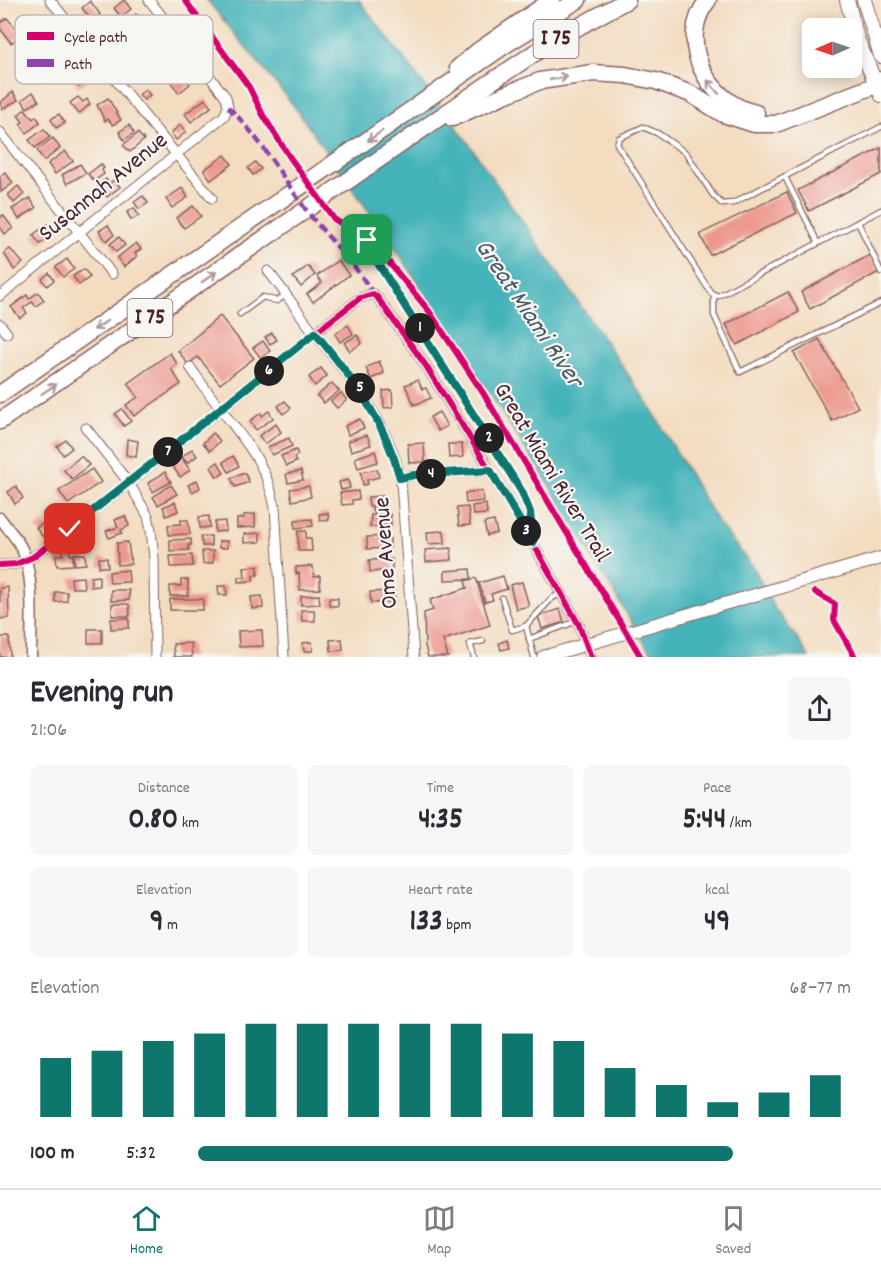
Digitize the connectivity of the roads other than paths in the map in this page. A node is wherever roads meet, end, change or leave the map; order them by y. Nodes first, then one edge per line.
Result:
1 (50, 0) edge
2 (149, 0) edge
3 (552, 0) edge
4 (578, 0) edge
5 (627, 0) edge
6 (708, 0) edge
7 (847, 0) edge
8 (864, 0) edge
9 (62, 15) edge
10 (161, 15) edge
11 (881, 56) edge
12 (473, 62) junction
13 (213, 81) edge
14 (878, 82) edge
15 (119, 84) edge
16 (881, 127) edge
17 (0, 132) edge
18 (418, 132) junction
19 (176, 154) junction
20 (785, 177) junction
21 (212, 198) dead end
22 (881, 210) edge
23 (858, 222) junction
24 (79, 233) junction
25 (355, 233) dead end
26 (818, 243) junction
27 (268, 271) dead end
28 (881, 272) edge
29 (112, 274) dead end
30 (286, 294) junction
31 (714, 295) junction
32 (0, 296) edge
33 (879, 304) edge
34 (881, 313) edge
35 (240, 314) dead end
36 (0, 324) edge
37 (7, 333) dead end
38 (315, 333) junction
39 (190, 367) dead end
40 (0, 394) edge
41 (221, 410) junction
42 (0, 422) edge
43 (86, 428) dead end
44 (490, 470) junction
45 (400, 478) junction
46 (129, 483) junction
47 (46, 514) dead end
48 (0, 518) edge
49 (70, 529) junction
50 (533, 543) junction
51 (881, 558) edge
52 (26, 561) junction
53 (0, 565) edge
54 (560, 594) junction
55 (502, 597) dead end
56 (577, 621) junction
57 (526, 626) junction
58 (529, 639) junction
59 (483, 641) dead end
60 (586, 644) junction
61 (31, 657) edge
62 (155, 657) edge
63 (284, 657) edge
64 (414, 657) edge
65 (474, 657) edge
66 (534, 657) edge
67 (543, 657) edge
68 (591, 657) edge

1 - 9 street
2 - 10 street, Susannah Avenue
3 - 12 highway
4 - 12 highway, I 75
5 - 18 highway, I 75
14 -> 6 highway
7 - 14 main road
8 - 11 main road
12 -> 40 highway, I 75
13 - 19 street, Susannah Avenue
18 -> 14 highway
15 - 19 street
16 - 20 lane
17 - 24 street
42 -> 18 highway, I 75
19 - 21 street
19 - 24 street, Susannah Avenue
20 - 26 lane
20 - 31 lane
22 - 23 lane
23 - 26 lane
23 - 28 lane
24 - 29 street
24 - 32 street, Susannah Avenue
25 - 50 lane
26 - 31 lane
27 - 30 street, Ome Avenue
30 - 35 lane
30 - 38 street, Ome Avenue
31 - 33 lane
33 - 34 lane
36 - 37 street
38 - 41 street
38 - 44 street
38 - 45 street, Ome Avenue
39 - 41 street
41 - 46 street
41 - 63 street
43 - 46 street
44 - 45 street
44 - 50 street
45 - 64 street, Ome Avenue
46 - 49 street
46 - 62 street
47 - 49 lane
48 - 52 street
49 - 52 street
50 - 54 street
51 - 60 main road
52 - 53 street
52 - 61 street
54 - 56 street
54 - 57 lane
55 - 57 lane
56 - 58 lane
56 - 60 street
57 - 58 lane
58 - 66 lane
59 - 65 lane
60 - 67 main road
60 - 68 street

